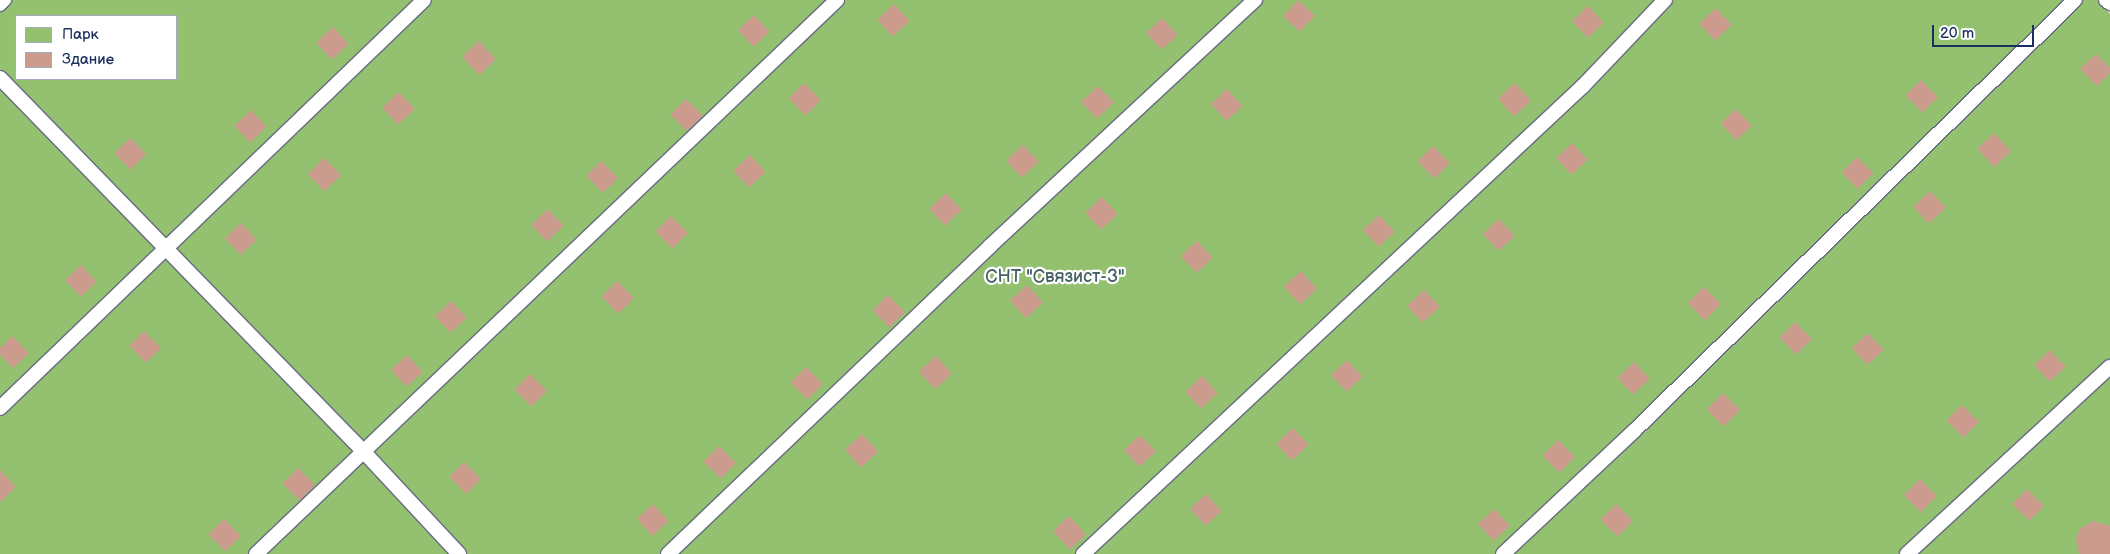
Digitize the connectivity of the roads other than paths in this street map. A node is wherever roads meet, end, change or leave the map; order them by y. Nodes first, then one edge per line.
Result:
1 (4, 0) edge
2 (424, 0) edge
3 (837, 0) edge
4 (1255, 0) edge
5 (1665, 0) edge
6 (2075, 0) edge
7 (2106, 0) edge
8 (2110, 3) edge
9 (0, 4) edge
10 (0, 78) edge
11 (164, 249) junction
12 (2110, 367) edge
13 (0, 408) edge
14 (362, 451) junction
15 (256, 554) edge
16 (459, 554) edge
17 (668, 554) edge
18 (1084, 554) edge
19 (1503, 554) edge
20 (1907, 554) edge

1 - 9 lane
2 - 11 lane
3 - 14 lane
4 - 17 lane
5 - 18 lane
6 - 19 lane
7 - 8 lane
10 - 11 lane
11 - 13 lane
11 - 14 lane
12 - 20 lane
14 - 15 lane
14 - 16 lane

